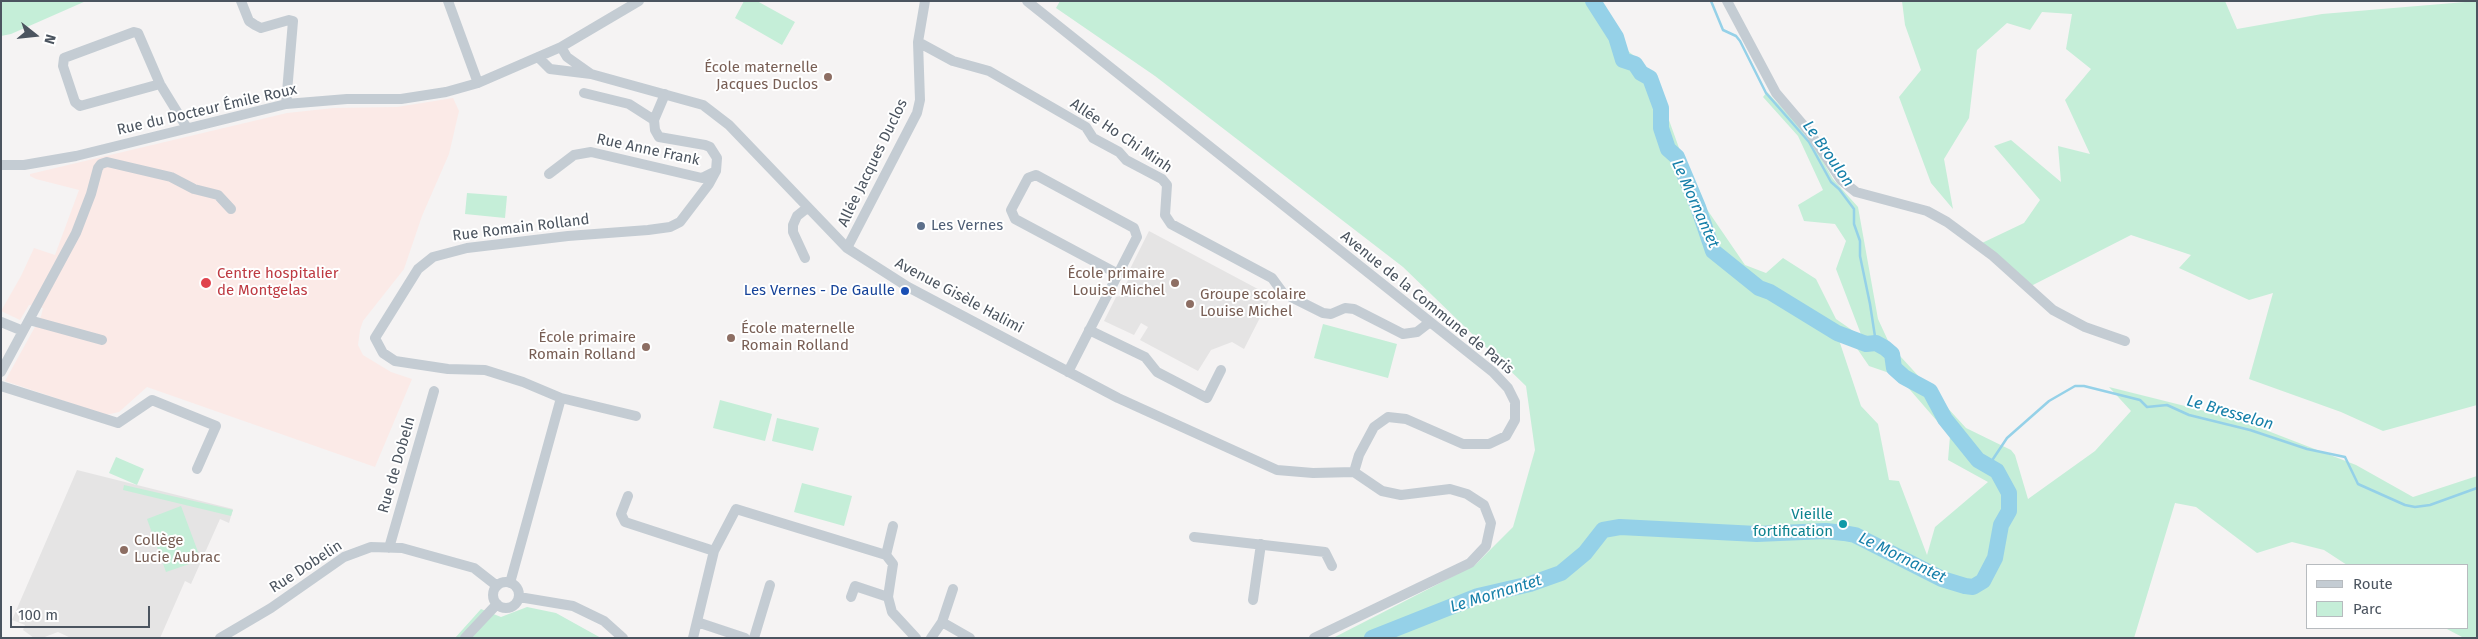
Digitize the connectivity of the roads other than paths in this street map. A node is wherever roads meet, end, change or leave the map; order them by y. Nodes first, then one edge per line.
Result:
1 (241, 1) edge
2 (448, 1) edge
3 (639, 1) edge
4 (925, 1) edge
5 (1027, 1) edge
6 (1727, 1) edge
7 (918, 42) junction
8 (561, 47) junction
9 (567, 57) junction
10 (538, 58) junction
11 (561, 72) junction
12 (592, 74) junction
13 (478, 83) junction
14 (160, 84) junction
15 (584, 93) dead end
16 (665, 94) junction
17 (286, 104) junction
18 (654, 120) junction
19 (186, 128) junction
20 (1, 165) edge
21 (716, 171) junction
22 (548, 174) dead end
23 (807, 208) junction
24 (231, 209) dead end
25 (847, 248) junction
26 (805, 258) dead end
27 (1118, 274) junction
28 (29, 320) junction
29 (1, 322) edge
30 (1430, 322) junction
31 (1089, 330) junction
32 (23, 331) junction
33 (102, 340) dead end
34 (2125, 341) dead end
35 (1222, 370) dead end
36 (1, 372) edge
37 (1068, 372) junction
38 (1, 386) edge
39 (434, 391) dead end
40 (561, 398) junction
41 (636, 416) dead end
42 (197, 470) dead end
43 (1354, 472) junction
44 (628, 496) dead end
45 (892, 526) dead end
46 (1194, 537) dead end
47 (1261, 544) junction
48 (389, 548) junction
49 (714, 551) junction
50 (886, 554) junction
51 (1332, 566) dead end
52 (510, 583) junction
53 (770, 584) dead end
54 (497, 586) junction
55 (953, 588) dead end
56 (519, 597) junction
57 (852, 597) dead end
58 (888, 597) junction
59 (1253, 600) dead end
60 (497, 604) junction
61 (697, 622) junction
62 (942, 622) junction
63 (220, 638) edge
64 (465, 638) edge
65 (623, 638) edge
66 (693, 638) edge
67 (745, 638) edge
68 (754, 638) edge
69 (916, 638) edge
70 (931, 638) edge
71 (970, 638) edge
72 (1314, 638) edge

1 - 17 street
2 - 13 street
3 - 8 street, Rue du Docteur Émile Roux
4 - 7 street, Allée Jacques Duclos
5 - 30 street, Avenue de la Commune de Paris
6 - 34 street
7 - 25 street, Allée Jacques Duclos
7 - 30 street, Allée Ho Chi Minh
8 - 9 street, Avenue Gisèle Halimi
8 - 10 street, Rue du Docteur Émile Roux
9 - 11 street
9 - 12 street, Avenue Gisèle Halimi
10 - 11 street, Avenue Gisèle Halimi
10 - 13 street, Rue du Docteur Émile Roux
11 - 12 street, Avenue Gisèle Halimi
12 - 16 street, Avenue Gisèle Halimi
13 - 17 street, Rue du Docteur Émile Roux
14 - 14 street
14 - 19 street
15 - 18 street, Rue Anne Frank
16 - 18 street
16 - 23 street, Avenue Gisèle Halimi
17 - 19 street, Rue du Docteur Émile Roux
18 - 21 street
19 - 20 street, Rue du Docteur Émile Roux
21 - 22 street, Rue Anne Frank
21 - 40 street, Rue Romain Rolland
23 - 25 street, Avenue Gisèle Halimi
23 - 26 street
24 - 28 street
25 - 37 street, Avenue Gisèle Halimi
27 - 27 street
27 - 31 street
28 - 32 street
28 - 33 street
29 - 32 street
30 - 43 street, Avenue de la Commune de Paris
31 - 35 street
31 - 37 street
32 - 36 street
37 - 43 street, Avenue Gisèle Halimi
38 - 42 street
39 - 48 street, Rue de Dobeln
40 - 41 street
40 - 52 street
43 - 72 street
44 - 49 street
45 - 50 street
46 - 47 street
47 - 51 street
47 - 59 street
48 - 54 street, Rue Dobelin
48 - 63 street, Rue Dobelin
49 - 50 street
49 - 61 street
50 - 58 street
52 - 54 street
52 - 56 street
53 - 68 street
54 - 60 street
55 - 62 street
56 - 60 street
56 - 65 street
57 - 58 street
58 - 69 street
60 - 64 street
61 - 66 street
61 - 67 street
62 - 70 street
62 - 71 street

